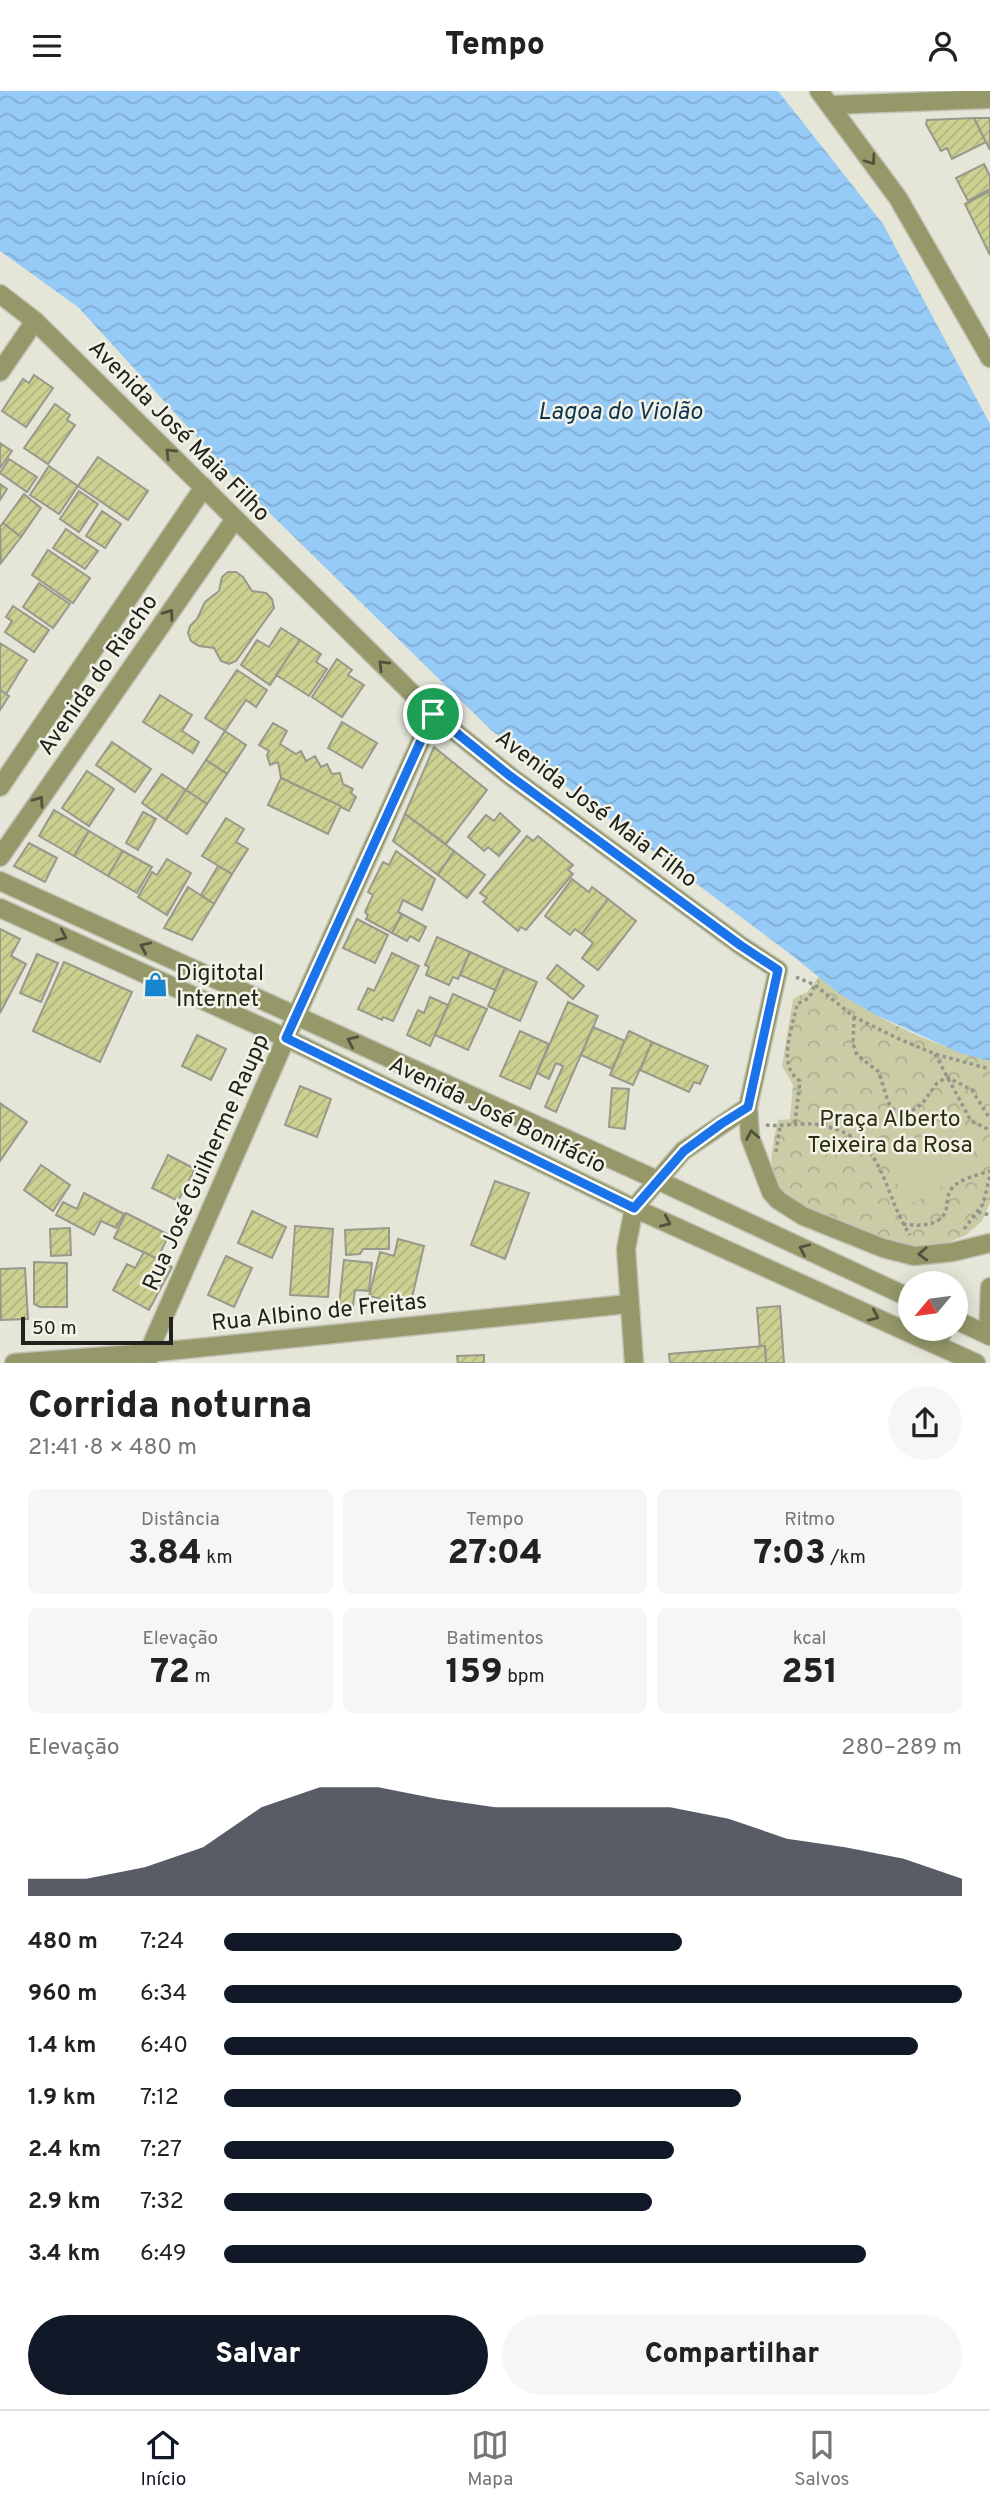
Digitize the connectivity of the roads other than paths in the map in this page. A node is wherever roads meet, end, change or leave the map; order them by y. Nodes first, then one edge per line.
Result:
1 (819, 91) edge
2 (990, 99) edge
3 (831, 105) junction
4 (0, 294) edge
5 (35, 321) junction
6 (990, 358) edge
7 (0, 372) edge
8 (204, 487) junction
9 (235, 519) junction
10 (433, 714) junction
11 (0, 787) edge
12 (0, 857) edge
13 (0, 881) edge
14 (0, 908) edge
15 (297, 1016) junction
16 (286, 1038) junction
17 (748, 1107) junction
18 (657, 1180) junction
19 (634, 1208) junction
20 (990, 1243) edge
21 (990, 1287) edge
22 (898, 1293) edge
23 (628, 1304) junction
24 (898, 1319) edge
25 (968, 1326) edge
26 (989, 1336) edge
27 (946, 1341) edge
28 (148, 1358) edge
29 (14, 1363) edge
30 (634, 1363) edge
31 (976, 1363) edge

1 - 3 street
2 - 3 street
3 -> 6 street
4 - 5 street, Avenida José Maia Filho
5 - 7 street
8 -> 5 street, Avenida José Maia Filho
8 - 9 street, Avenida José Maia Filho
8 - 11 street, Avenida do Riacho
10 -> 9 street, Avenida José Maia Filho
12 -> 9 street, Avenida do Riacho
10 - 15 street, Rua José Guilherme Raupp
10 - 17 street, Avenida José Maia Filho
15 -> 13 street, Avenida José Bonifácio
14 -> 16 street, Avenida José Bonifácio
15 - 16 street, Rua José Guilherme Raupp
18 -> 15 street, Avenida José Bonifácio
16 - 19 street, Avenida José Bonifácio
16 - 28 street, Rua José Guilherme Raupp
17 - 18 street
20 -> 17 street
18 - 19 street
22 -> 18 street, Avenida José Bonifácio
19 - 23 street
19 -> 24 street, Avenida José Bonifácio
21 - 26 street
23 - 28 street, Rua Albino de Freitas
23 - 30 street
25 - 26 street
27 - 31 street, Avenida José Bonifácio
28 - 29 street, Rua Albino de Freitas

